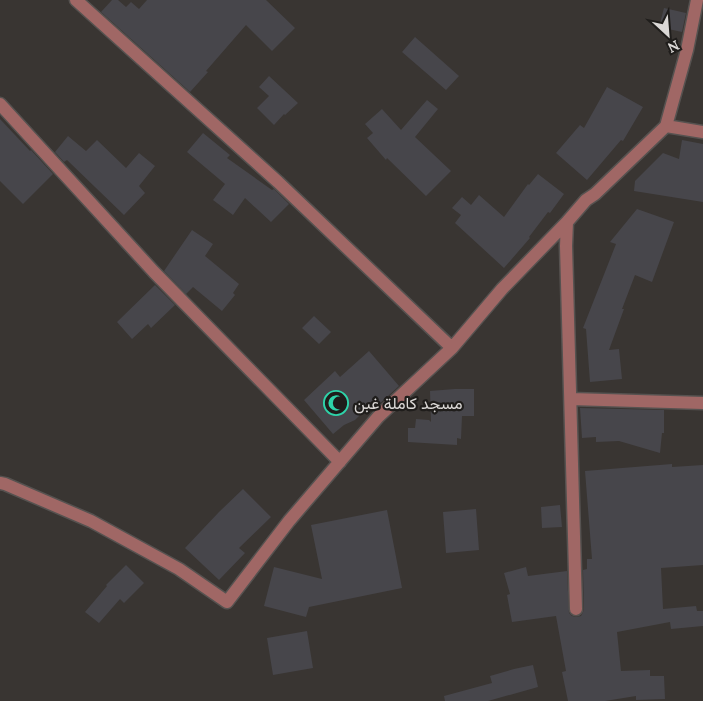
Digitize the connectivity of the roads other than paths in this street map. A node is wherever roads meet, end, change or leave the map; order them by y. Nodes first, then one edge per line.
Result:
1 (76, 0) edge
2 (697, 0) edge
3 (0, 104) edge
4 (666, 126) junction
5 (703, 132) edge
6 (567, 222) junction
7 (452, 348) junction
8 (571, 398) junction
9 (703, 404) edge
10 (340, 462) junction
11 (0, 483) edge
12 (576, 609) dead end

1 - 7 street
2 - 4 street
3 - 10 street
4 - 5 street
4 - 6 street
6 - 7 street
6 - 8 street
7 - 10 street
8 - 9 street
8 - 12 street
10 - 11 street

